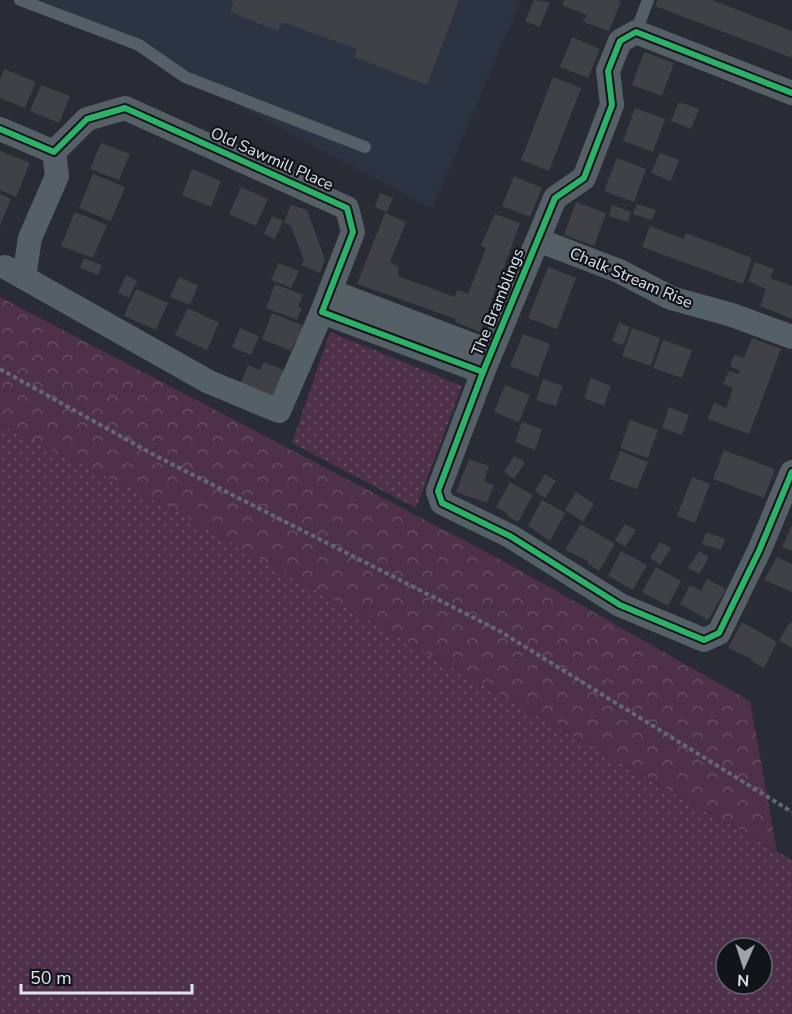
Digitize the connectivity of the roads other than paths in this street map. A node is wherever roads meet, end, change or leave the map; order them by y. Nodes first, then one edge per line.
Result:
1 (20, 0) edge
2 (648, 0) edge
3 (636, 32) junction
4 (791, 89) edge
5 (0, 129) edge
6 (365, 147) dead end
7 (54, 152) junction
8 (538, 240) junction
9 (10, 270) edge
10 (326, 302) junction
11 (792, 337) edge
12 (487, 362) junction
13 (792, 472) edge

1 - 6 lane
2 - 3 lane
3 - 4 street
3 - 8 street, The Bramblings
5 - 7 street
7 - 9 street
7 - 10 street, Old Sawmill Place
8 - 11 street, Chalk Stream Rise
8 - 12 street, The Bramblings
9 - 10 street, Old Sawmill Place
10 - 12 street
12 - 13 street, The Bramblings

